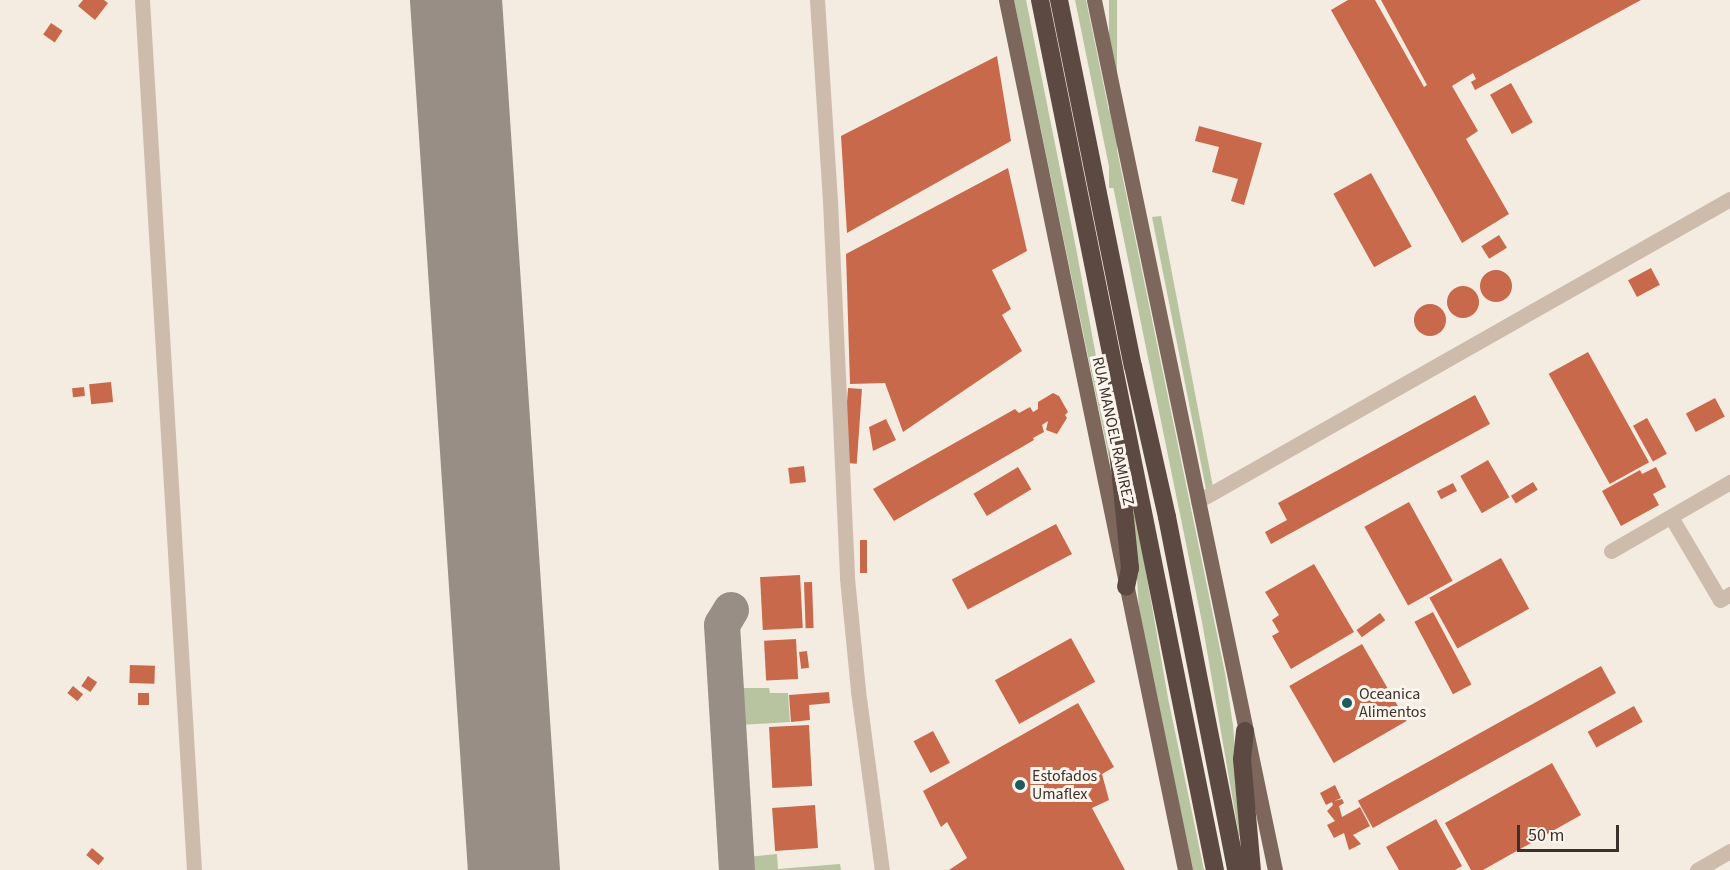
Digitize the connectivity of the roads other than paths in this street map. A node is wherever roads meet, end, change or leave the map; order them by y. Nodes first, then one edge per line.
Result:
1 (142, 0) edge
2 (817, 0) edge
3 (1006, 0) edge
4 (1040, 0) edge
5 (1059, 0) edge
6 (1094, 0) edge
7 (1730, 199) edge
8 (1091, 256) junction
9 (1730, 482) edge
10 (1198, 501) junction
11 (1671, 517) junction
12 (1611, 551) dead end
13 (1126, 588) junction
14 (1730, 594) edge
15 (1245, 731) junction
16 (1730, 851) edge
17 (194, 870) edge
18 (882, 870) edge
19 (1185, 870) edge
20 (1215, 870) edge
21 (1236, 870) edge
22 (1252, 870) edge
23 (1275, 870) edge
24 (1697, 870) edge

1 - 17 street
2 - 18 street
3 - 13 main road, RUA MANOEL RAMIREZ
4 - 8 highway
5 - 21 highway
6 - 10 main road
7 - 10 street
8 - 13 highway
8 - 20 highway
9 - 11 street
10 - 15 main road
11 - 12 street
11 - 14 street
13 - 19 main road, RUA MANOEL RAMIREZ
15 - 22 highway
15 - 23 main road
16 - 24 street

